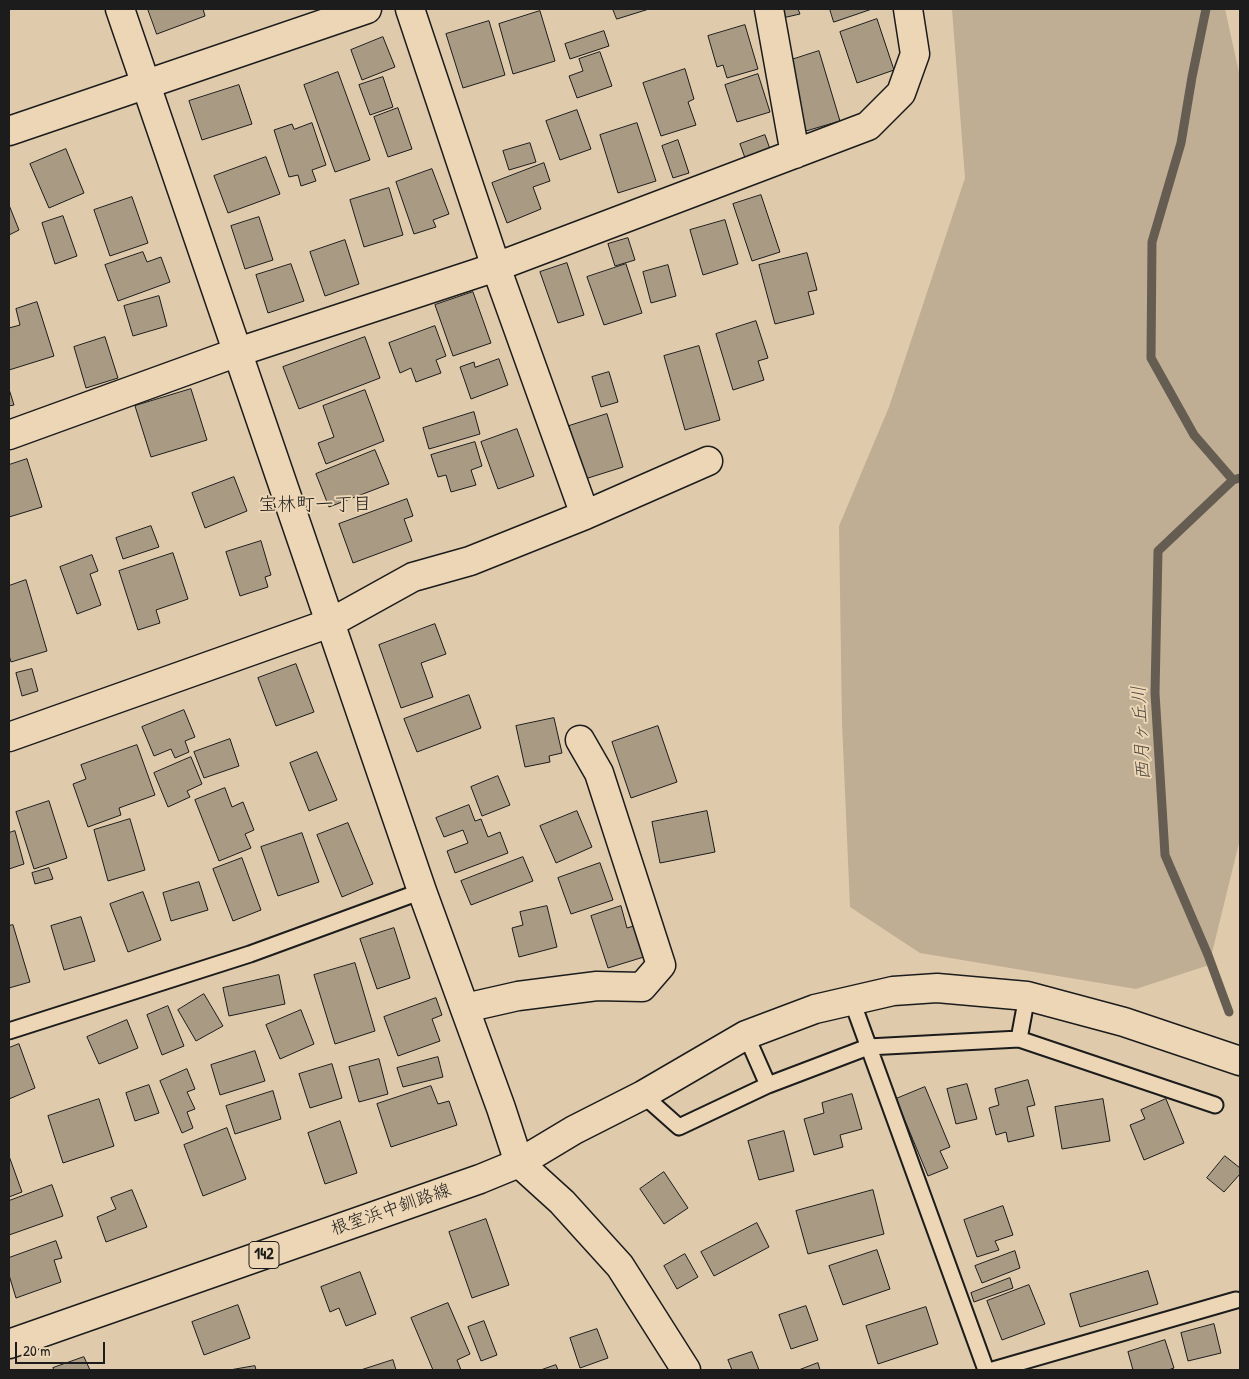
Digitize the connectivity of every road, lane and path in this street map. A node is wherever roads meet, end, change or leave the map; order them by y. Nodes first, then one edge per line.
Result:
1 (120, 9) edge
2 (367, 9) edge
3 (410, 9) edge
4 (769, 9) edge
5 (908, 9) edge
6 (145, 84) junction
7 (9, 131) edge
8 (795, 154) junction
9 (496, 267) junction
10 (238, 352) junction
11 (9, 435) edge
12 (708, 461) dead end
13 (585, 515) junction
14 (330, 623) junction
15 (9, 737) edge
16 (580, 740) dead end
17 (422, 891) junction
18 (1027, 996) junction
19 (852, 1001) junction
20 (465, 1008) junction
21 (9, 1031) edge
22 (746, 1035) junction
23 (1019, 1039) junction
24 (868, 1047) junction
25 (1240, 1061) edge
26 (768, 1085) junction
27 (643, 1095) junction
28 (1214, 1105) dead end
29 (518, 1162) junction
30 (1236, 1300) dead end
31 (9, 1344) edge
32 (686, 1370) edge
33 (986, 1370) edge
34 (993, 1370) edge

1 - 6 street
2 - 6 street
3 - 9 street
4 - 8 street
5 - 8 street
6 - 7 street
6 - 10 street
8 - 9 street
9 - 10 street
9 - 13 street
10 - 11 street
10 - 14 street
12 - 13 street
13 - 14 street
14 - 15 street
14 - 17 street
16 - 20 street
17 - 20 street
17 - 21 lane
18 - 19 street, 根室浜中釧路線
18 - 23 lane
18 - 25 street, 根室浜中釧路線
19 - 22 street, 根室浜中釧路線
19 - 24 lane
20 - 29 street
22 - 26 lane
22 - 27 street, 根室浜中釧路線
23 - 24 lane
23 - 28 lane
24 - 26 lane
24 - 33 lane
26 - 27 lane
27 - 29 street, 根室浜中釧路線
29 - 31 street, 根室浜中釧路線 / 142
29 - 32 street
30 - 34 lane

